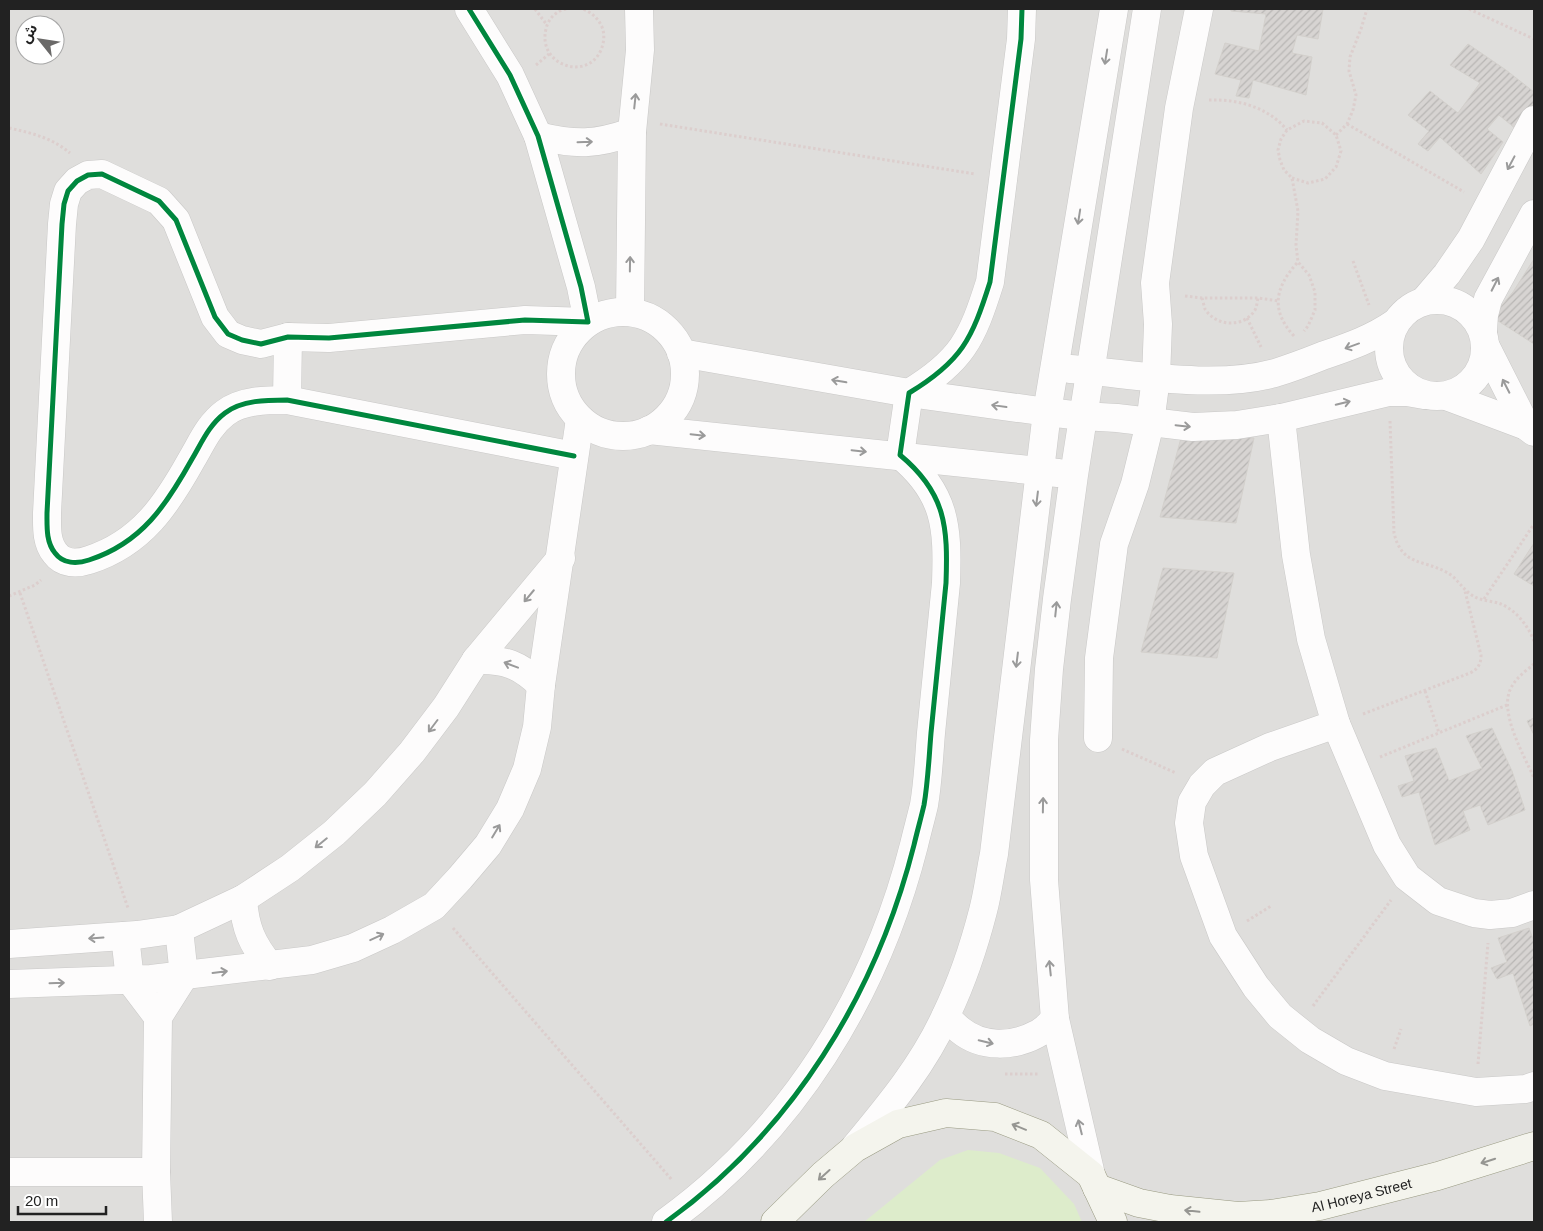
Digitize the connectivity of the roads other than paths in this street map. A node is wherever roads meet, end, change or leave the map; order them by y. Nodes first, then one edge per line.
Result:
1 (469, 9) edge
2 (639, 9) edge
3 (1022, 9) edge
4 (1114, 9) edge
5 (1147, 9) edge
6 (1199, 9) edge
7 (1534, 120) edge
8 (632, 126) junction
9 (538, 136) junction
10 (1534, 214) edge
11 (1424, 301) junction
12 (630, 312) junction
13 (588, 322) junction
14 (1387, 329) junction
15 (288, 337) junction
16 (1484, 339) junction
17 (681, 352) junction
18 (1055, 368) junction
19 (1089, 370) junction
20 (1156, 378) junction
21 (909, 393) junction
22 (1435, 396) junction
23 (287, 400) junction
24 (1048, 412) junction
25 (1082, 416) junction
26 (1281, 418) junction
27 (580, 419) junction
28 (1150, 423) junction
29 (1530, 429) edge
30 (649, 430) junction
31 (574, 456) junction
32 (900, 456) junction
33 (1040, 471) junction
34 (1074, 475) junction
35 (561, 558) junction
36 (476, 660) junction
37 (541, 685) junction
38 (1336, 724) junction
39 (1098, 738) road end
40 (243, 899) junction
41 (1534, 905) edge
42 (179, 929) junction
43 (131, 935) junction
44 (9, 944) edge
45 (270, 966) junction
46 (184, 976) junction
47 (130, 980) junction
48 (9, 984) edge
49 (946, 1016) junction
50 (158, 1017) junction
51 (1055, 1019) junction
52 (1534, 1086) edge
53 (1534, 1146) edge
54 (855, 1148) junction
55 (9, 1172) edge
56 (156, 1172) junction
57 (1094, 1181) junction
58 (1234, 1219) edge
59 (158, 1222) edge
60 (666, 1222) edge
61 (775, 1222) edge
62 (1113, 1222) edge

1 - 9 street
8 -> 2 street
3 - 21 street
4 -> 18 street
5 - 19 street
6 - 20 street
7 -> 11 street
9 -> 8 street
12 -> 8 street
9 - 13 street
16 -> 10 street
11 - 14 street
11 - 16 street
12 - 13 street
12 - 17 street
13 - 15 street
13 - 27 street
14 -> 20 street
14 - 22 street
15 - 23 street
15 - 23 street
16 - 22 street
29 -> 16 street
21 -> 17 street
17 - 30 street
18 - 19 street
18 - 24 street
19 - 20 street
19 - 25 street
20 - 28 street
24 -> 21 street
21 - 32 street
26 -> 22 street
22 - 29 street
23 - 31 street
24 - 25 street
24 - 33 street
25 - 28 street
25 - 34 street
28 -> 26 street
26 - 38 street
27 - 30 street
27 - 31 street
28 - 39 street
30 -> 32 street
31 - 35 street
32 - 33 street
32 - 60 street
33 - 34 street
33 -> 49 street
51 -> 34 street
35 -> 36 street
35 - 37 street
37 -> 36 street
36 -> 40 street
45 -> 37 street
38 - 41 street
38 - 52 street
40 - 42 street
40 - 45 street
42 - 43 street
42 - 46 street
43 -> 44 street
43 - 47 street
46 -> 45 street
46 - 47 street
46 - 50 street
48 -> 47 street
47 - 50 street
49 -> 51 street
49 - 54 street
50 - 56 street
57 -> 51 street
53 -> 58 main road, Al Horeya Street
57 -> 54 main road
54 -> 61 main road
55 - 56 street
56 - 59 street
58 -> 57 main road, Al Horeya Street
57 - 62 main road

